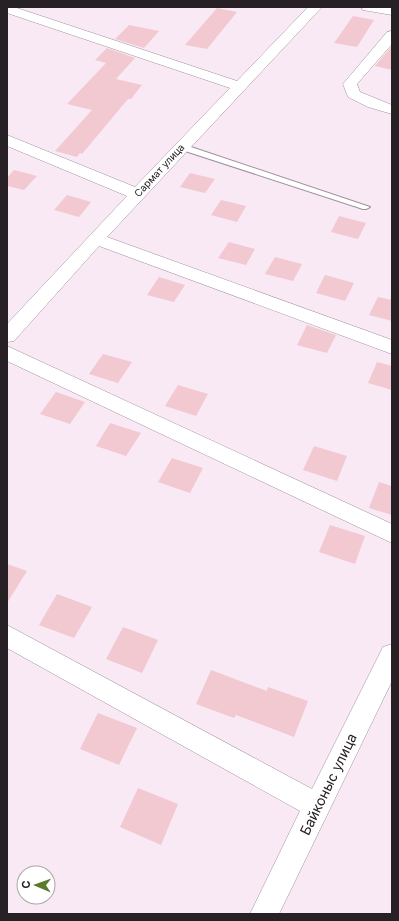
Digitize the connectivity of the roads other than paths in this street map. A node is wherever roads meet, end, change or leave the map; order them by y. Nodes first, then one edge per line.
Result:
1 (315, 7) edge
2 (368, 7) edge
3 (7, 9) edge
4 (392, 12) edge
5 (392, 34) edge
6 (239, 86) junction
7 (392, 110) edge
8 (7, 140) edge
9 (182, 147) junction
10 (137, 194) junction
11 (366, 207) dead end
12 (96, 239) junction
13 (7, 336) edge
14 (392, 348) edge
15 (7, 353) edge
16 (392, 534) edge
17 (7, 636) edge
18 (392, 655) edge
19 (317, 806) junction
20 (264, 914) edge

1 - 6 street, Сармат улица
2 - 4 street
3 - 6 street
5 - 7 street
6 - 9 street, Сармат улица
8 - 10 street
9 - 10 street, Сармат улица
9 - 11 lane
10 - 12 street, Сармат улица
12 - 13 street, Сармат улица
12 - 14 street
15 - 16 street
17 - 19 street
18 - 19 street, Байконыс улица
19 - 20 street, Байконыс улица

